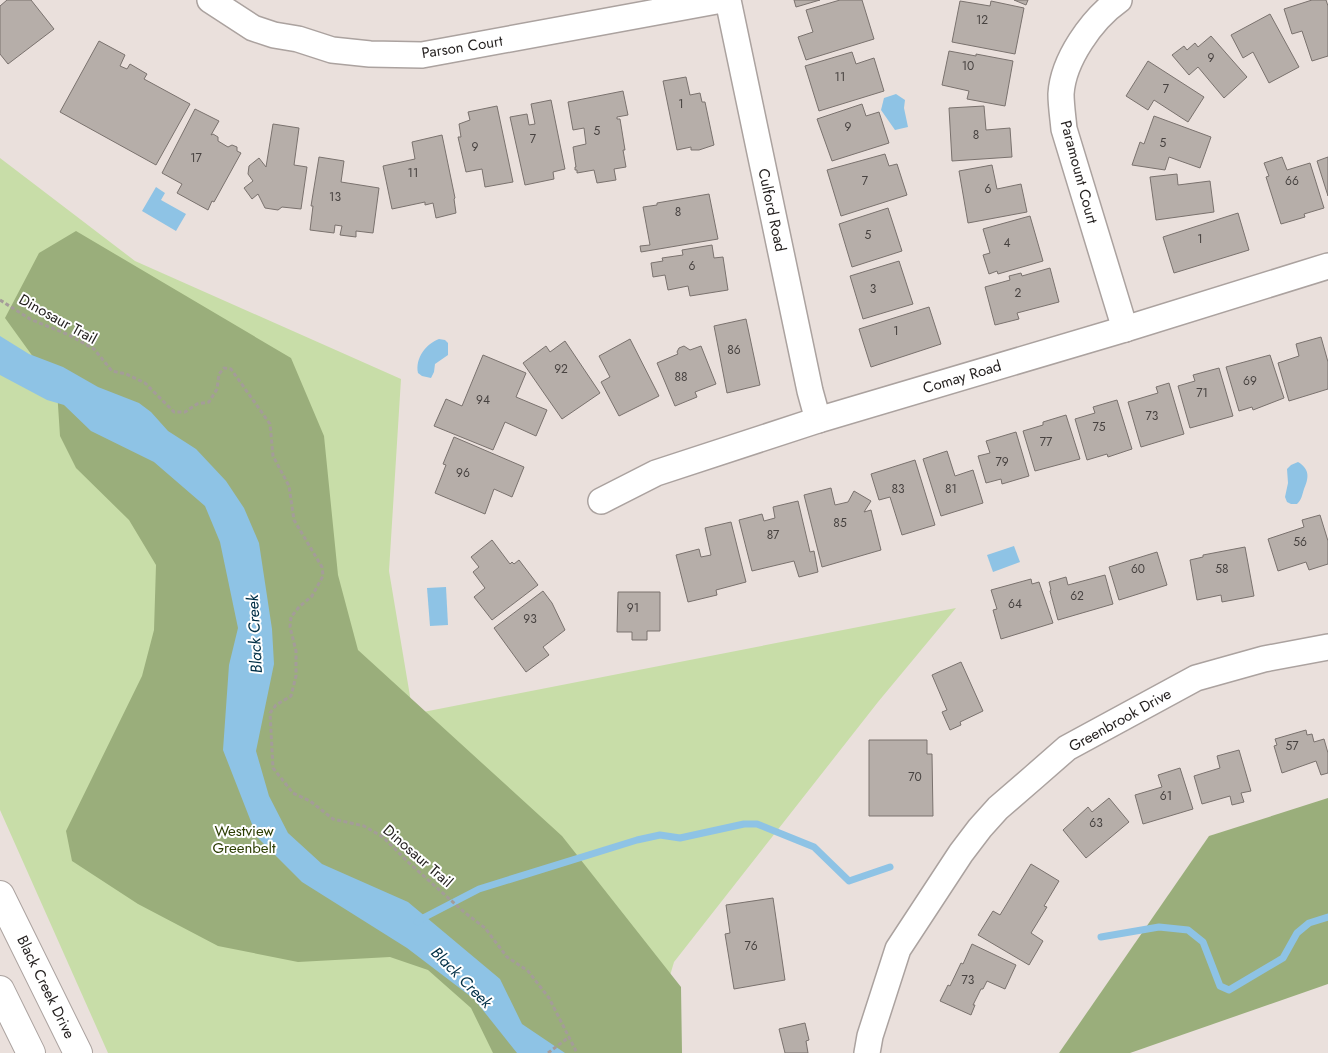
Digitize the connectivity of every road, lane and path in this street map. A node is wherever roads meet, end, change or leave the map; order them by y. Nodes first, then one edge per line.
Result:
1 (210, 0) edge
2 (722, 0) edge
3 (728, 0) edge
4 (1119, 0) edge
5 (1328, 266) edge
6 (0, 300) edge
7 (1124, 329) junction
8 (818, 420) junction
9 (601, 501) dead end
10 (1328, 647) edge
11 (0, 894) edge
12 (0, 990) edge
13 (569, 1037) junction
14 (31, 1053) edge
15 (78, 1053) edge
16 (548, 1053) edge
17 (577, 1053) edge
18 (867, 1053) edge

1 - 2 street, Parson Court
3 - 8 street, Culford Road
4 - 7 street, Paramount Court
5 - 7 street, Comay Road
6 - 13 path, Dinosaur Trail
7 - 8 street, Comay Road
8 - 9 street, Comay Road
10 - 18 street, Greenbrook Drive
11 - 15 main road, Black Creek Drive
12 - 14 main road
13 - 16 path
13 - 17 path, Dinosaur Trail

